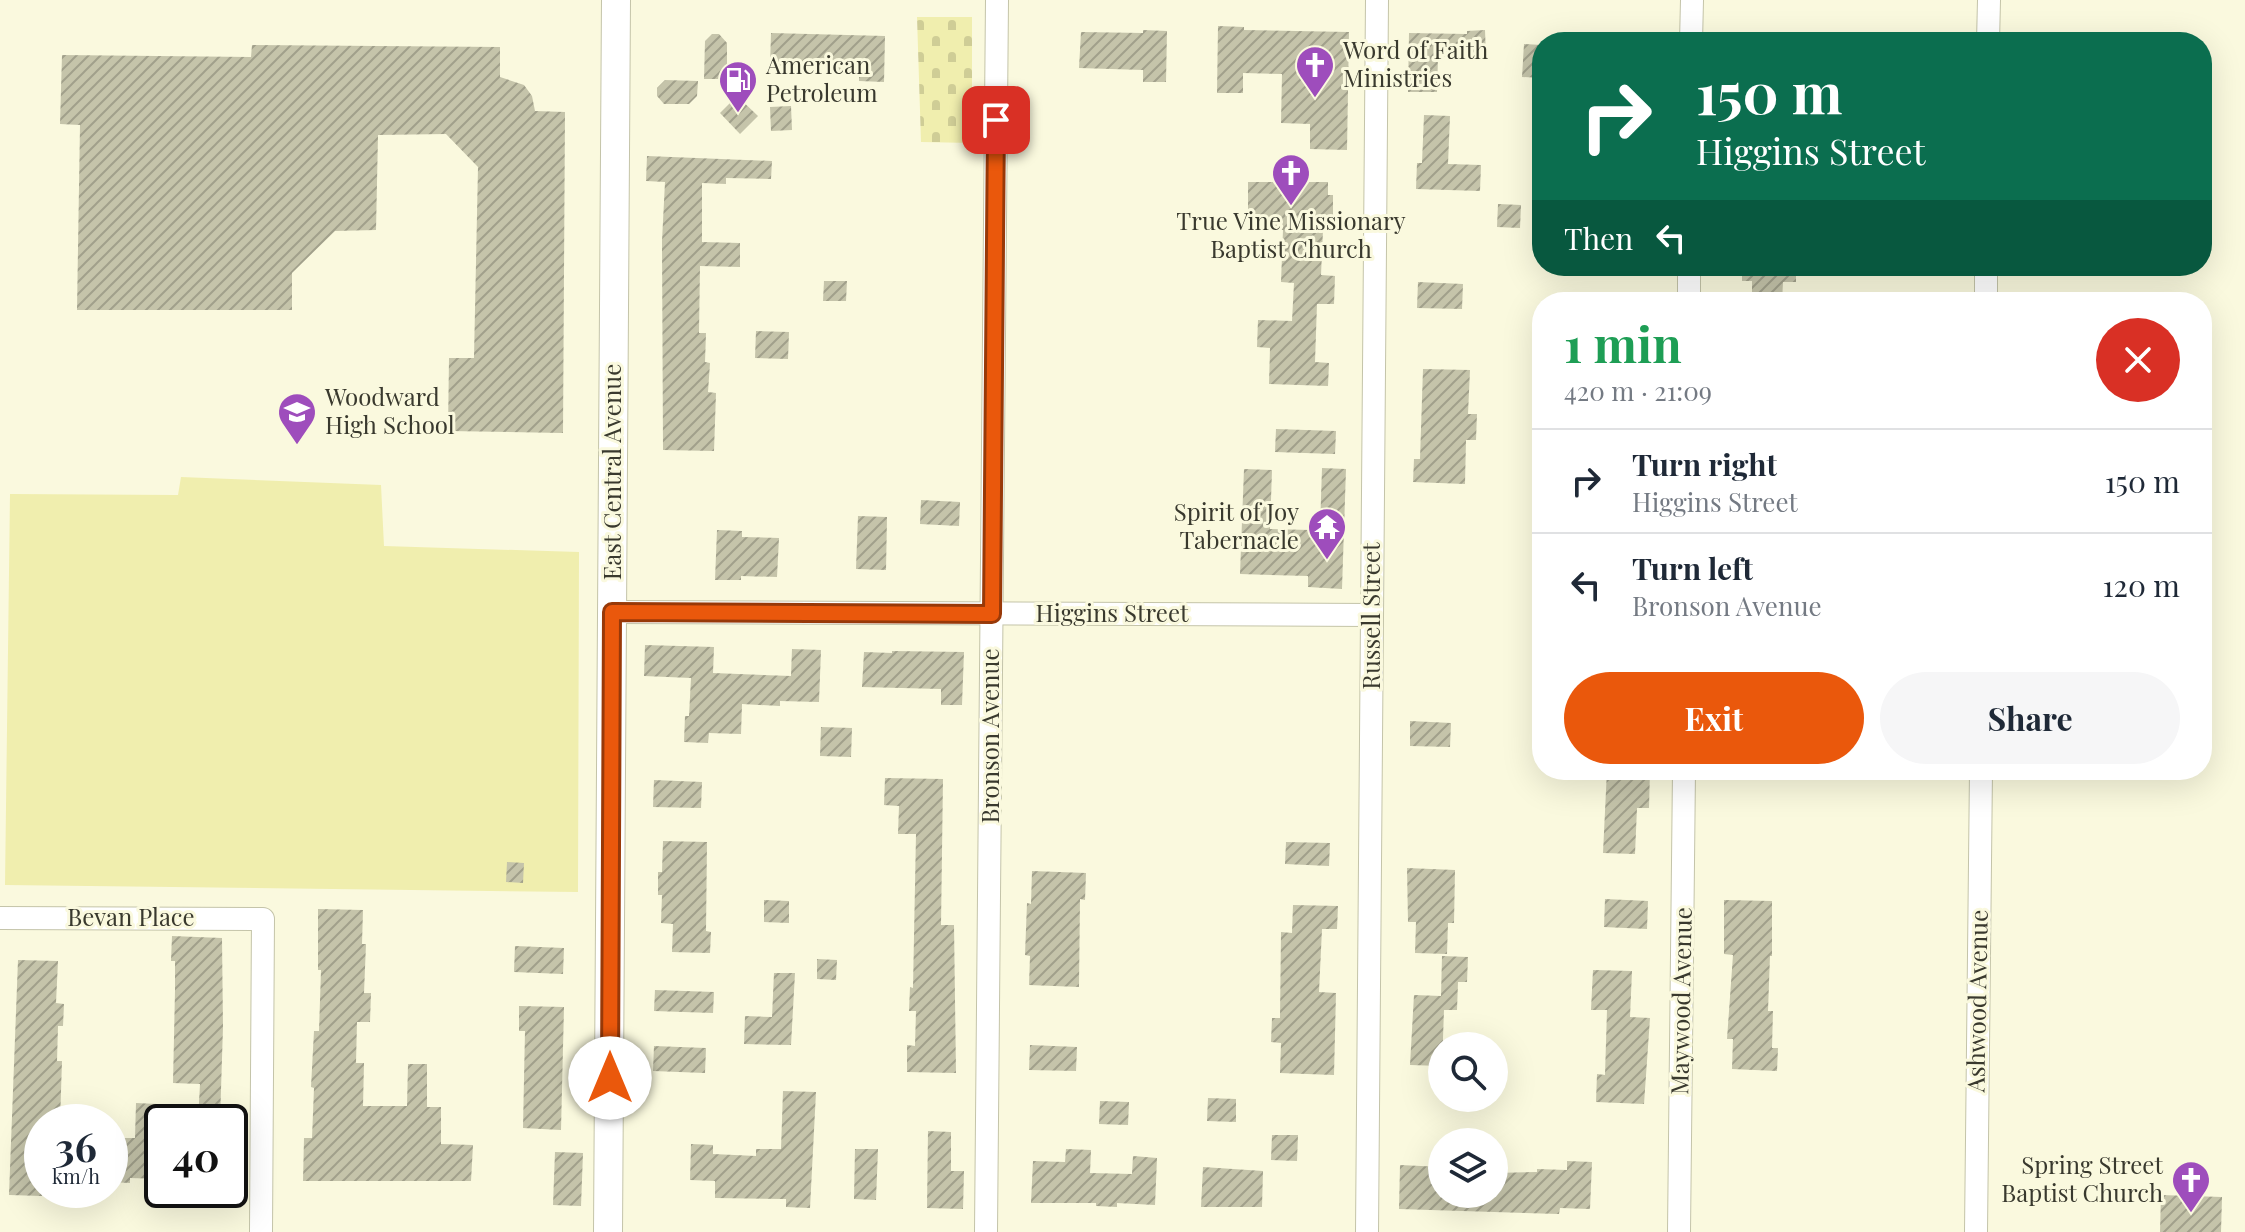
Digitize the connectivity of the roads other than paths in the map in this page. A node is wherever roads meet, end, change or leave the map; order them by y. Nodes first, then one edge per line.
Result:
1 (616, 0) edge
2 (997, 0) edge
3 (1377, 0) edge
4 (1692, 0) edge
5 (1989, 0) edge
6 (1691, 32) edge
7 (1988, 32) edge
8 (612, 612) junction
9 (992, 614) junction
10 (1372, 615) junction
11 (1684, 780) edge
12 (1981, 780) edge
13 (0, 918) edge
14 (261, 1232) edge
15 (608, 1232) edge
16 (986, 1232) edge
17 (1367, 1232) edge
18 (1679, 1232) edge
19 (1976, 1232) edge

1 - 8 street, East Central Avenue
2 - 9 street, Bronson Avenue
3 - 10 street, Russell Street
4 - 6 street
5 - 7 street
8 - 9 street, Higgins Street
8 - 15 street, East Central Avenue
9 - 10 street, Higgins Street
9 - 16 street, Bronson Avenue
10 - 17 street, Russell Street
11 - 18 street, Maywood Avenue
12 - 19 street, Ashwood Avenue
13 - 14 street, Bevan Place

